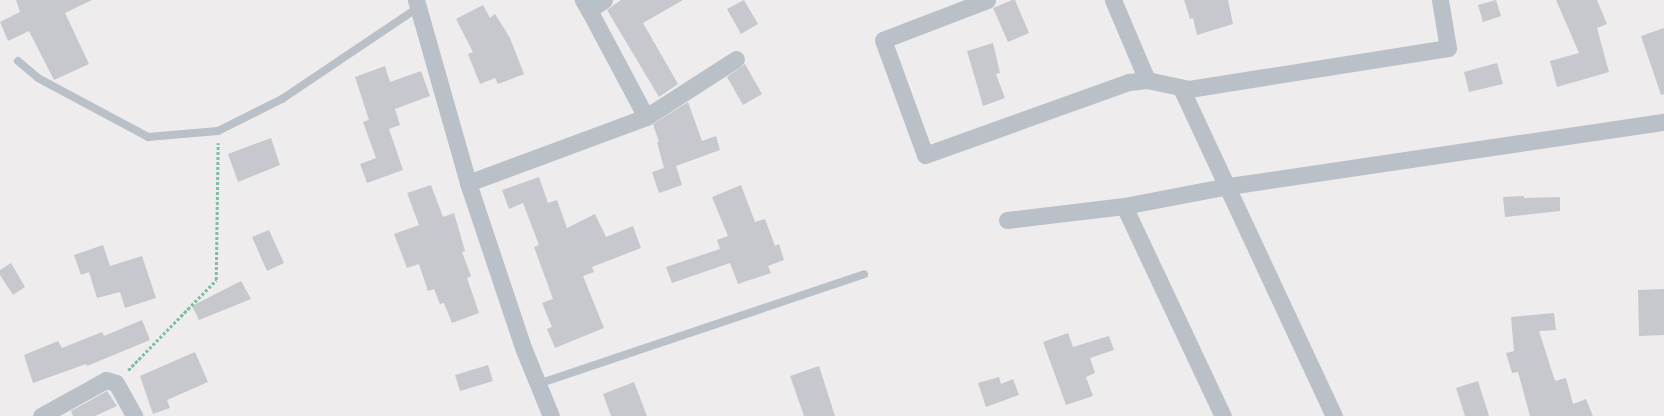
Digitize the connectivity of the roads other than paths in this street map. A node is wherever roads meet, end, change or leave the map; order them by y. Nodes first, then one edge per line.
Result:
1 (604, 0) edge
2 (987, 0) edge
3 (1113, 0) edge
4 (1440, 0) edge
5 (417, 4) edge
6 (586, 5) edge
7 (736, 59) dead end
8 (18, 61) dead end
9 (1147, 80) junction
10 (1181, 88) junction
11 (646, 116) junction
12 (1664, 122) edge
13 (468, 183) junction
14 (1228, 186) junction
15 (1124, 206) junction
16 (1007, 220) dead end
17 (864, 274) dead end
18 (538, 384) junction
19 (41, 416) edge
20 (134, 416) edge
21 (551, 416) edge
22 (1223, 416) edge
23 (1334, 416) edge

1 - 6 street
2 - 9 street
3 - 9 street
4 - 10 street
5 - 8 lane
5 - 13 street
6 - 11 street
7 - 11 street
9 - 10 street
10 - 14 street
11 - 13 street
12 - 14 street
13 - 18 street
14 - 15 street
14 - 23 street
15 - 16 street
15 - 22 street
17 - 18 lane
18 - 21 street
19 - 20 street

